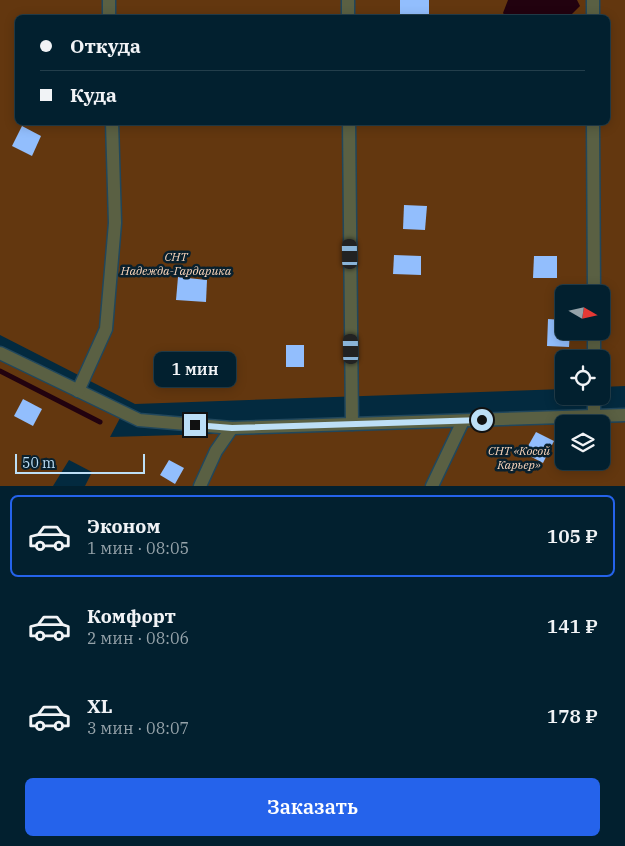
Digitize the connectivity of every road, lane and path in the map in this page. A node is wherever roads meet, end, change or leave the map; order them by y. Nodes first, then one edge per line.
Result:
1 (109, 0) edge
2 (348, 0) edge
3 (593, 0) edge
4 (109, 15) edge
5 (348, 15) edge
6 (593, 15) edge
7 (112, 125) edge
8 (349, 125) edge
9 (593, 125) edge
10 (594, 285) edge
11 (0, 353) edge
12 (78, 391) junction
13 (610, 415) edge
14 (625, 415) edge
15 (555, 417) edge
16 (463, 421) junction
17 (352, 424) junction
18 (232, 428) junction
19 (200, 486) edge
20 (432, 486) edge

1 - 4 street
2 - 5 street
3 - 6 street
7 - 12 street
8 - 17 street
9 - 10 street
11 - 12 street
12 - 18 street
13 - 14 street
15 - 16 street
16 - 17 street
16 - 20 street
17 - 18 street
18 - 19 street

